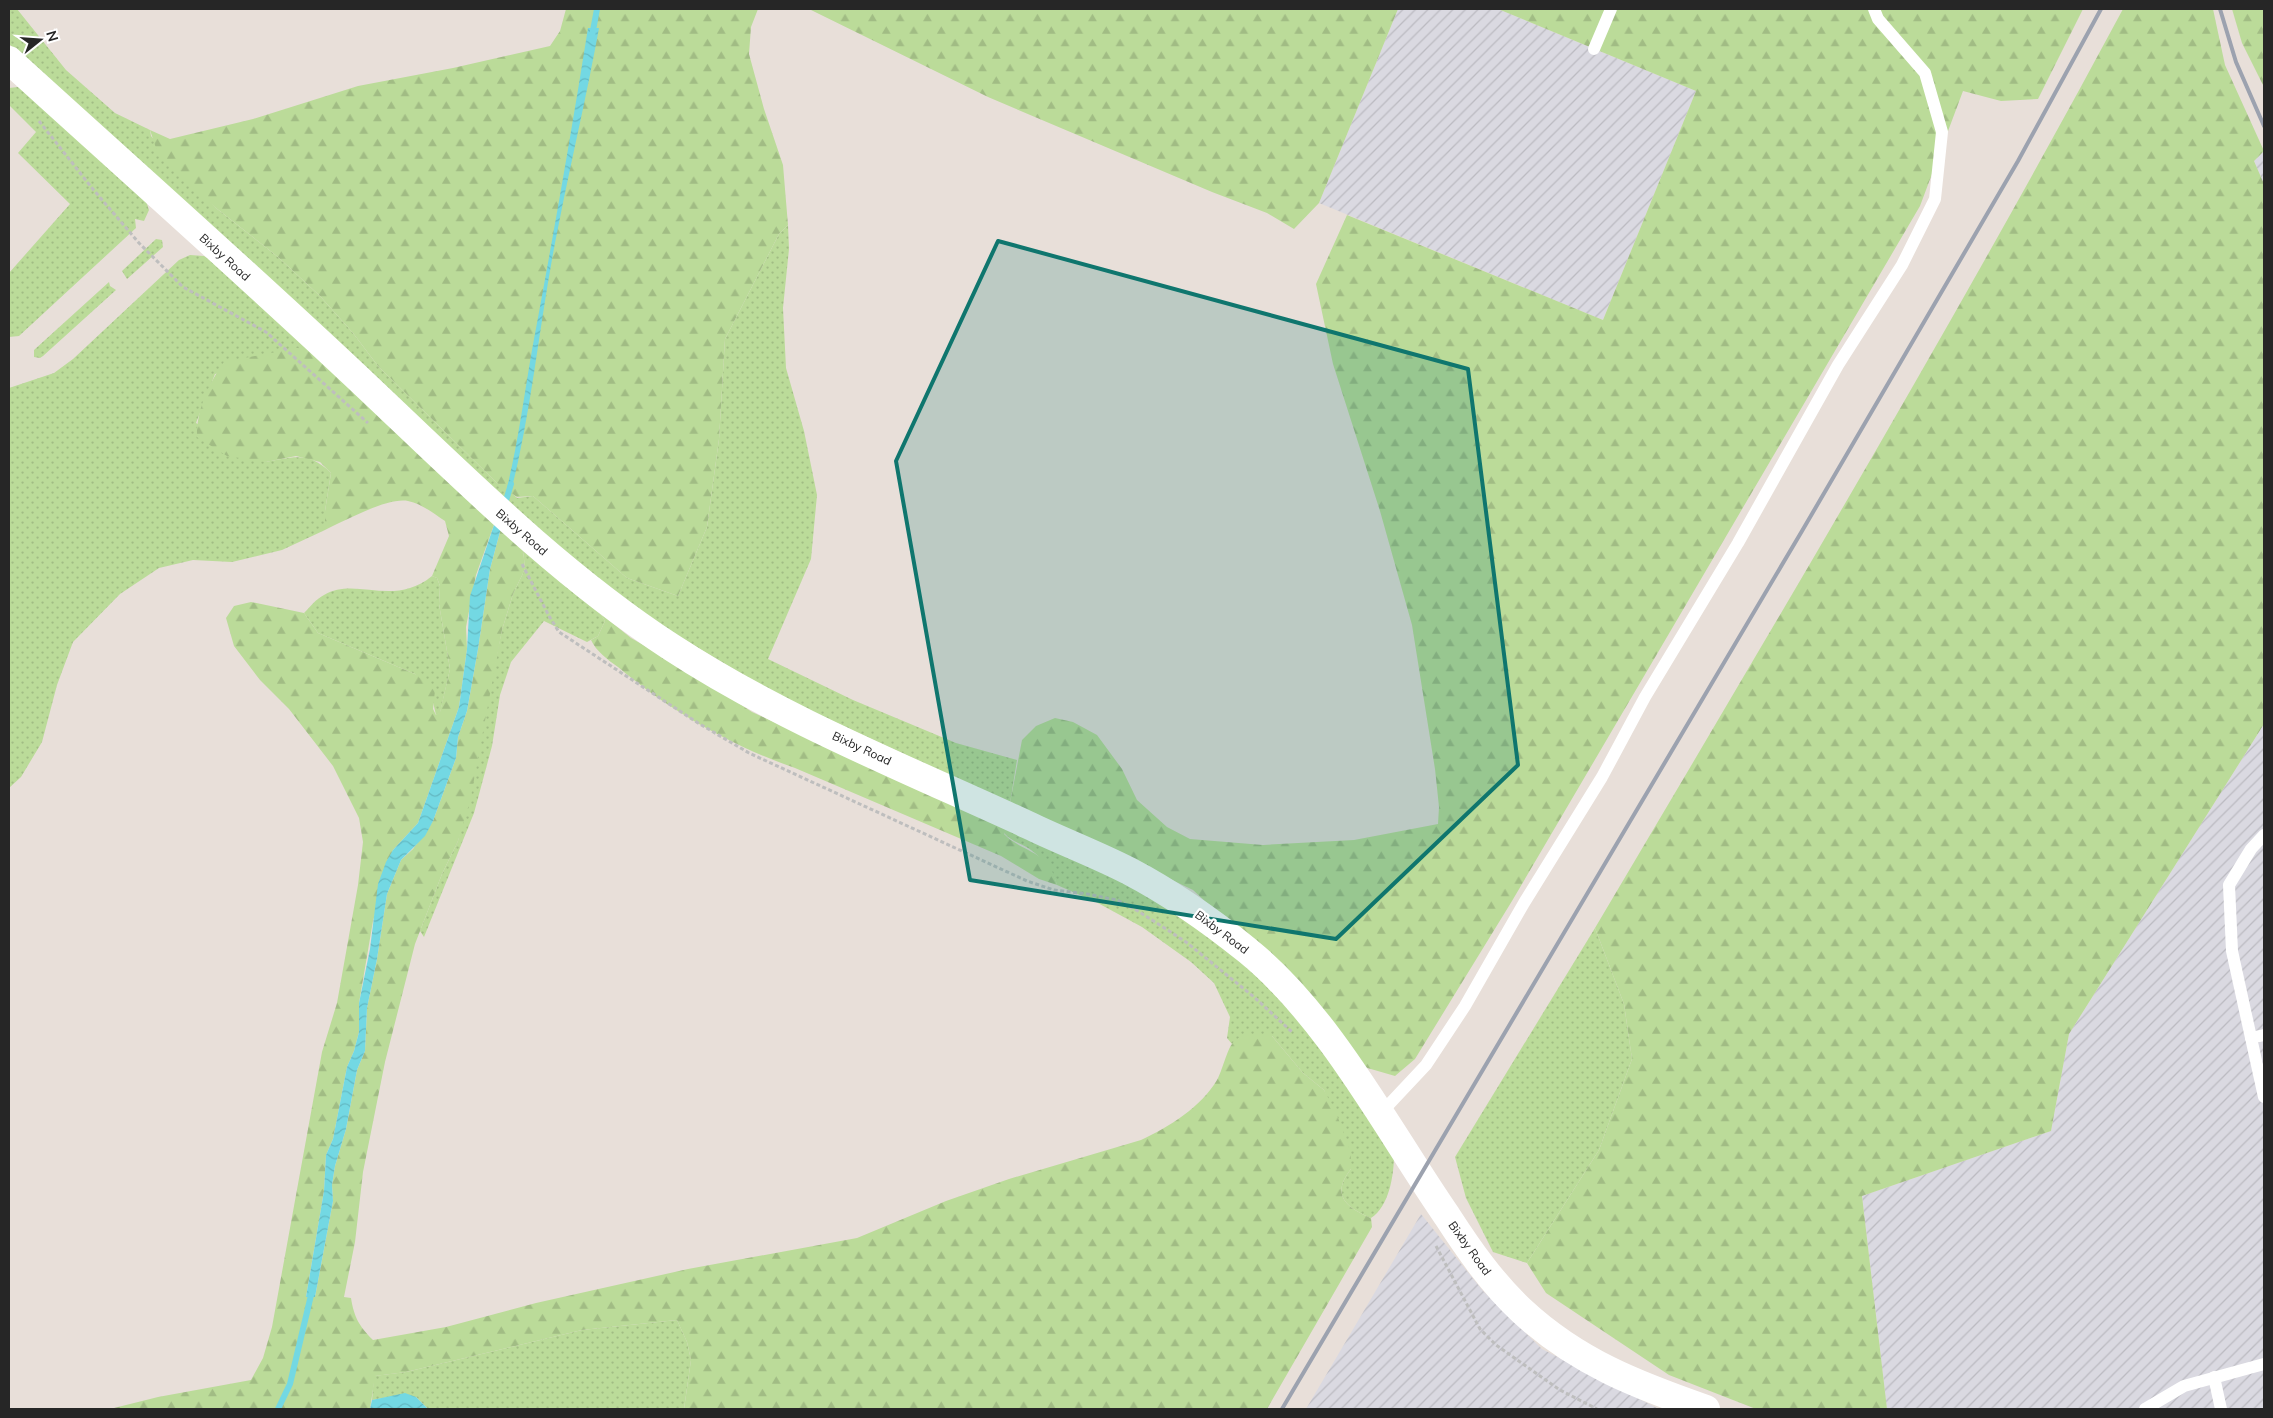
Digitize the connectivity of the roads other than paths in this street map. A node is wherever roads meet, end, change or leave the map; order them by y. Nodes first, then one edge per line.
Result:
1 (1611, 9) edge
2 (1874, 9) edge
3 (1594, 48) dead end
4 (9, 60) edge
5 (2264, 835) edge
6 (2264, 1035) edge
7 (2251, 1038) junction
8 (2264, 1097) edge
9 (1380, 1114) junction
10 (2264, 1364) edge
11 (2214, 1377) junction
12 (1706, 1409) edge
13 (2145, 1409) edge
14 (2221, 1409) edge

1 - 3 lane
2 - 9 lane
4 - 9 street, Bixby Road
5 - 7 lane
6 - 7 lane
7 - 8 lane
9 - 12 street, Bixby Road
10 - 11 lane
11 - 13 lane
11 - 14 lane

